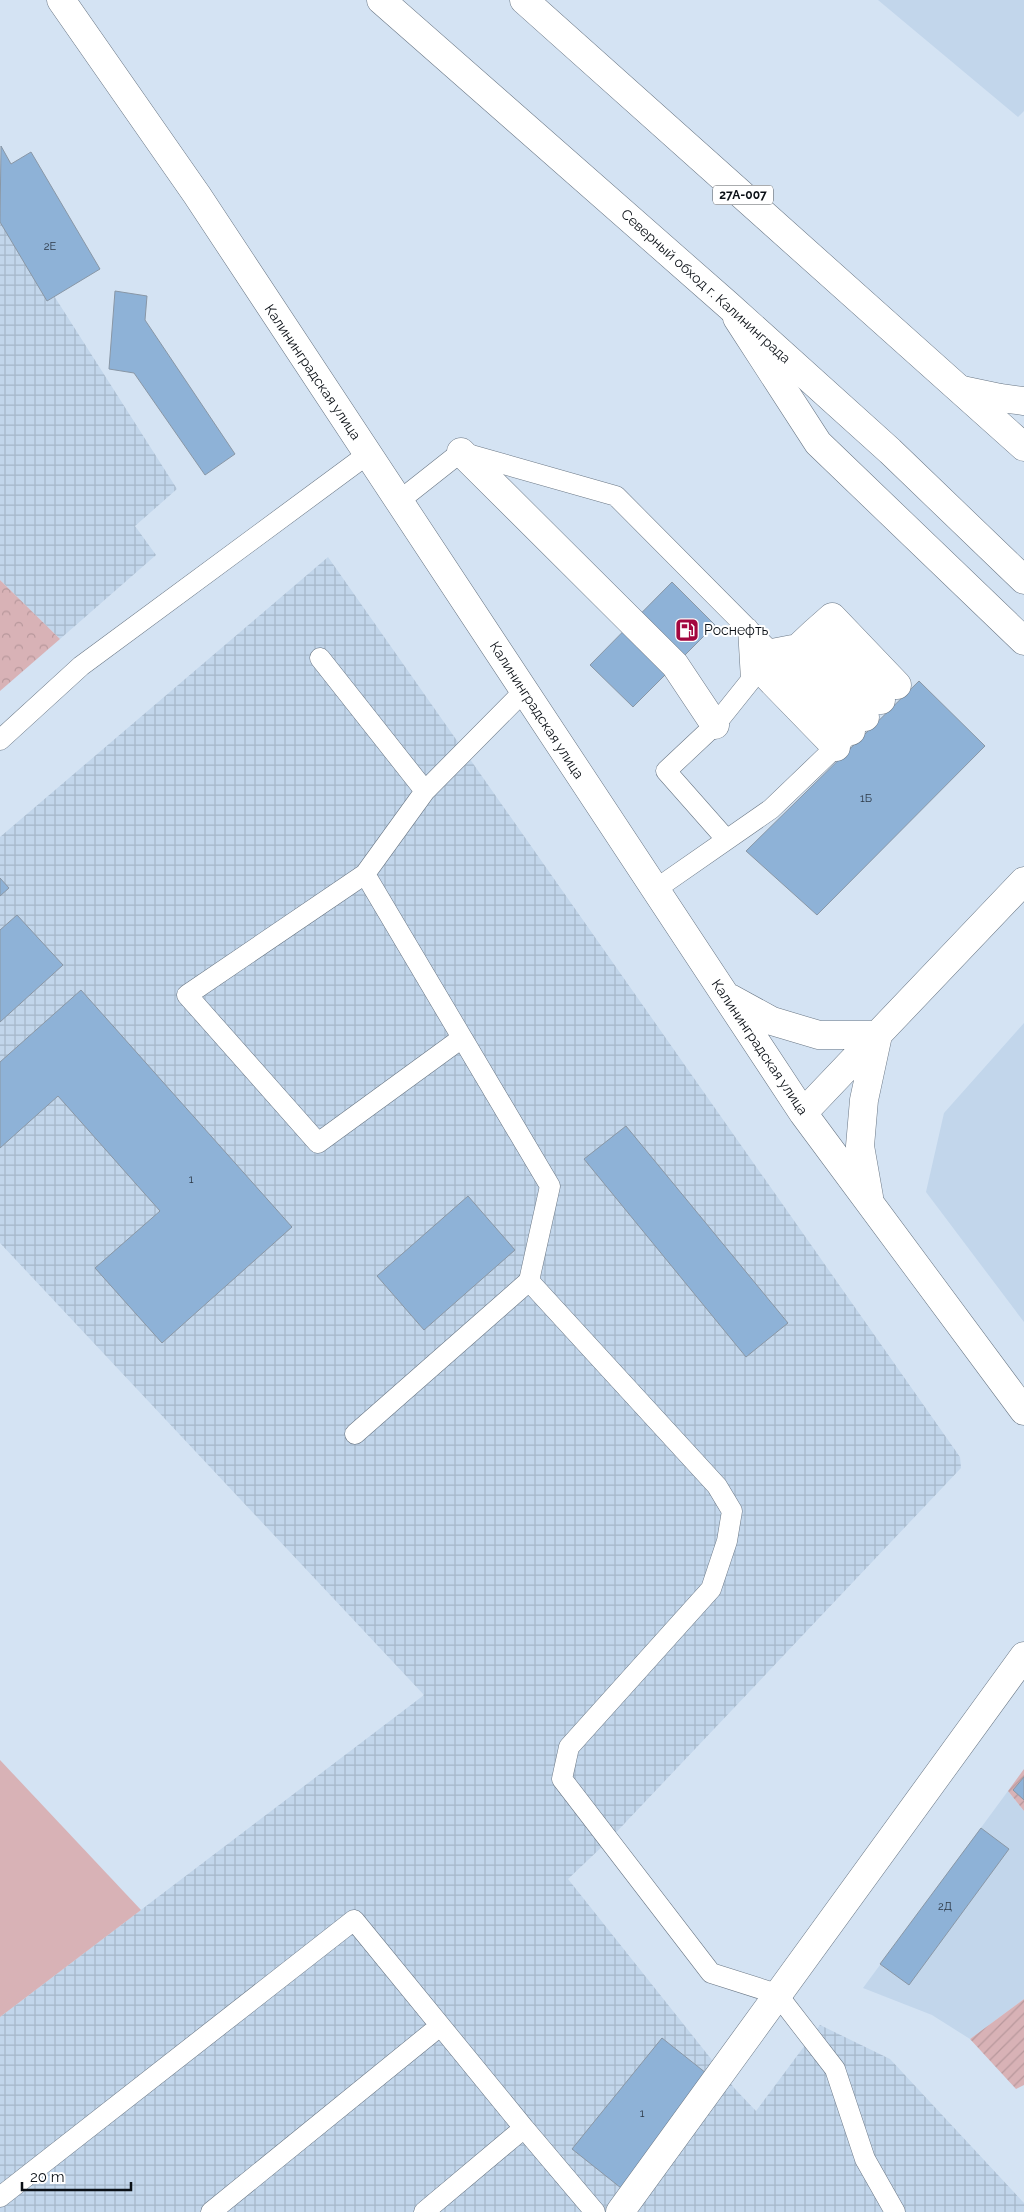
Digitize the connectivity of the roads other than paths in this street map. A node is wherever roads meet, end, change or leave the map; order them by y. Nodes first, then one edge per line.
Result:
1 (61, 0) edge
2 (381, 0) edge
3 (524, 0) edge
4 (728, 305) junction
5 (962, 390) junction
6 (1024, 401) edge
7 (1024, 447) edge
8 (461, 452) junction
9 (368, 454) junction
10 (399, 502) junction
11 (1024, 580) edge
12 (748, 628) junction
13 (1024, 641) edge
14 (795, 644) junction
15 (320, 658) dead end
16 (524, 691) junction
17 (866, 716) junction
18 (715, 726) junction
19 (0, 740) edge
20 (425, 792) junction
21 (726, 839) junction
22 (365, 874) junction
23 (1023, 883) edge
24 (656, 890) junction
25 (726, 995) junction
26 (878, 1035) junction
27 (462, 1038) junction
28 (803, 1113) junction
29 (870, 1204) junction
30 (529, 1281) junction
31 (1024, 1411) edge
32 (355, 1434) dead end
33 (1024, 1656) edge
34 (777, 1994) junction
35 (440, 2026) junction
36 (524, 2128) junction
37 (0, 2197) edge
38 (211, 2212) edge
39 (424, 2212) edge
40 (595, 2212) edge
41 (620, 2212) edge
42 (895, 2212) edge

1 - 9 main road, Калининградская улица
2 - 4 main road, Северный обход г. Калининграда
3 - 5 main road, 27А-007
4 - 11 main road, Северный обход г. Калининграда
4 - 13 main road
5 - 6 main road
5 - 7 main road, 27А-007
8 - 10 lane
8 - 12 lane
8 - 18 main road
9 - 10 main road, Калининградская улица
9 - 19 lane
10 - 16 main road, Калининградская улица
12 - 14 lane
12 - 18 lane
14 - 17 main road
14 - 17 main road
14 - 17 main road
15 - 20 lane
16 - 20 lane
16 - 24 main road, Калининградская улица
17 - 21 lane
18 - 21 lane
20 - 22 lane
21 - 24 lane
22 - 27 lane
22 - 27 lane
23 - 26 main road
24 - 25 main road, Калининградская улица
25 - 26 main road
25 - 28 main road, Калининградская улица
26 - 28 main road
26 - 29 main road
27 - 30 lane
28 - 29 main road, Калининградская улица
29 - 31 main road, Калининградская улица
30 - 32 lane
30 - 34 lane
33 - 34 main road
34 - 41 main road
34 - 42 lane
35 - 36 lane
35 - 37 lane
35 - 38 lane
36 - 39 lane
36 - 40 lane

